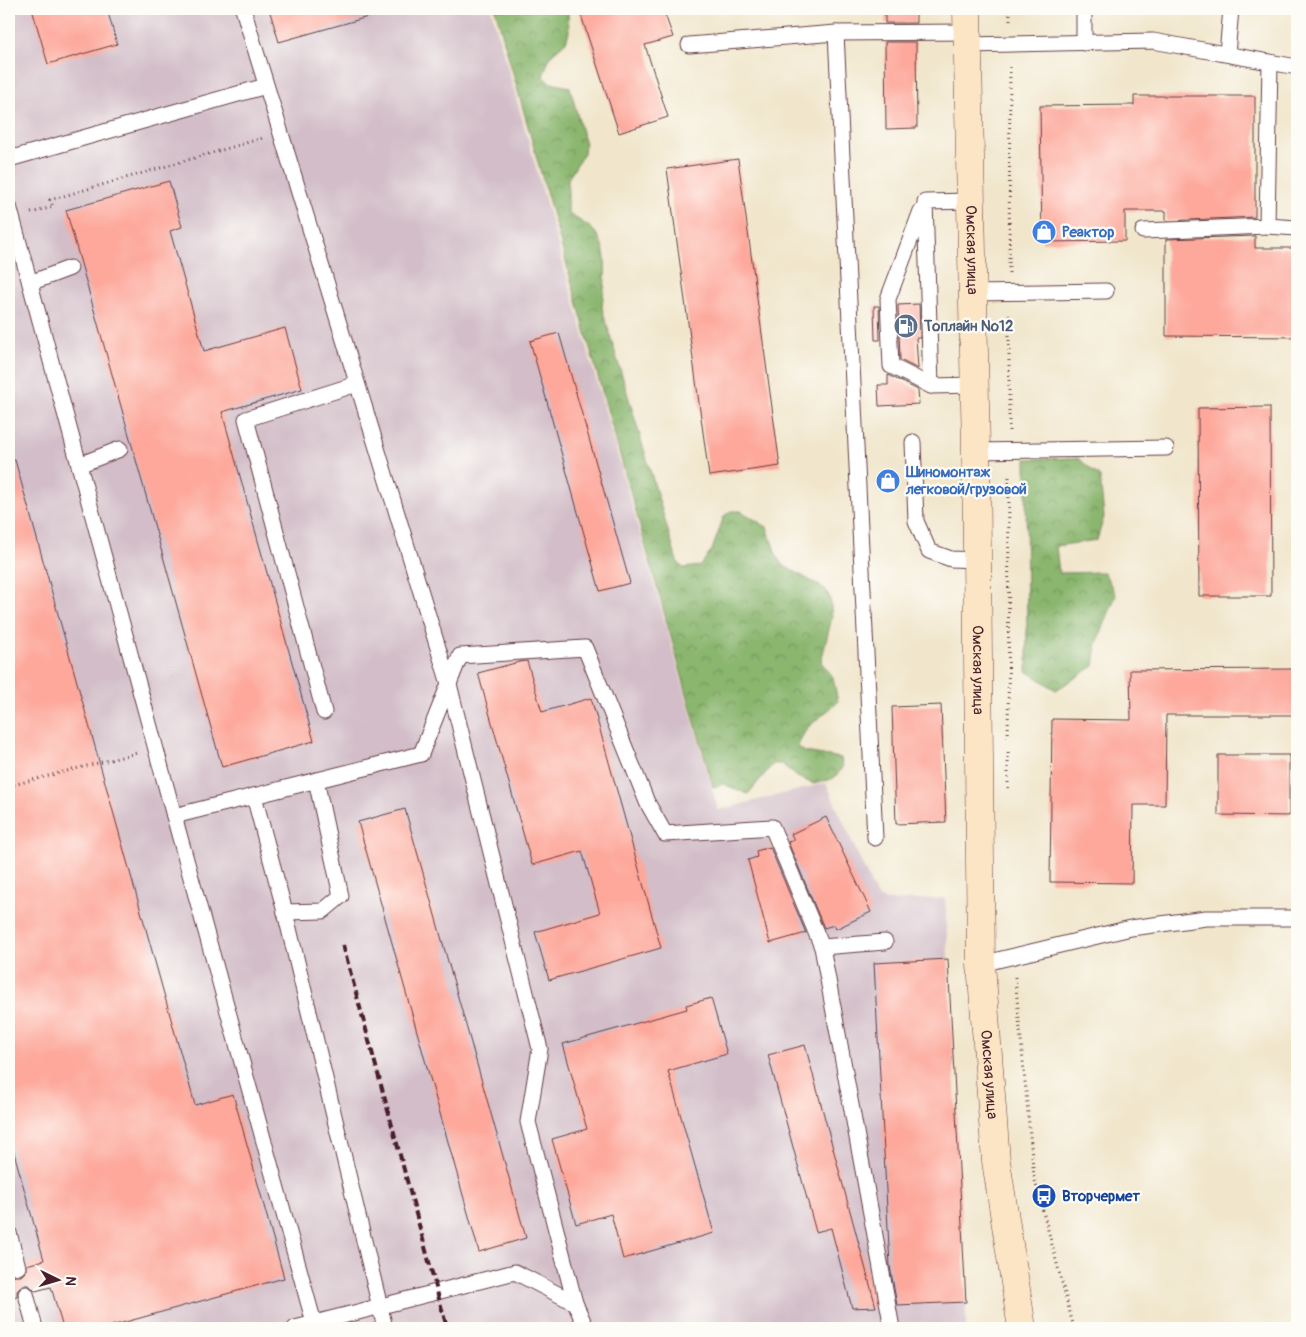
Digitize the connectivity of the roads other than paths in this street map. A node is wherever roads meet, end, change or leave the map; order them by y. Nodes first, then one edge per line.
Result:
1 (243, 9) edge
2 (1084, 9) edge
3 (1231, 9) edge
4 (967, 29) edge
5 (836, 33) junction
6 (1084, 43) junction
7 (689, 46) dead end
8 (1227, 54) junction
9 (1270, 62) junction
10 (1297, 67) edge
11 (266, 86) junction
12 (9, 159) edge
13 (971, 201) junction
14 (924, 202) junction
15 (10, 212) edge
16 (1267, 226) junction
17 (1297, 228) edge
18 (1143, 231) dead end
19 (70, 268) dead end
20 (30, 283) junction
21 (1106, 291) dead end
22 (973, 293) junction
23 (357, 384) junction
24 (975, 385) junction
25 (931, 386) junction
26 (913, 442) dead end
27 (1166, 448) dead end
28 (120, 449) dead end
29 (976, 451) junction
30 (79, 465) junction
31 (977, 560) junction
32 (449, 684) junction
33 (324, 712) dead end
34 (316, 780) junction
35 (254, 796) junction
36 (174, 816) junction
37 (874, 838) dead end
38 (285, 912) junction
39 (1297, 918) edge
40 (885, 942) dead end
41 (822, 948) junction
42 (981, 964) junction
43 (9, 1234) edge
44 (18, 1267) dead end
45 (26, 1294) dead end
46 (575, 1303) junction
47 (379, 1306) junction
48 (314, 1323) junction
49 (35, 1328) edge
50 (295, 1328) edge
51 (385, 1328) edge
52 (586, 1328) edge
53 (892, 1328) edge
54 (1022, 1328) edge

1 - 11 lane
2 - 6 lane
3 - 8 lane
4 - 5 lane
4 - 6 lane
4 - 13 street, Омская улица
5 - 7 lane
5 - 37 lane
6 - 8 lane
8 - 9 lane
9 - 10 lane
9 - 16 lane
11 - 12 lane
11 - 23 lane
13 - 14 lane
13 - 22 street, Омская улица
14 - 25 lane
14 - 25 lane
15 - 20 lane
16 - 17 lane
16 - 18 lane
19 - 20 lane
20 - 30 lane
21 - 22 lane
22 - 24 street, Омская улица
23 - 32 lane
23 - 33 lane
24 - 25 lane
24 - 29 street, Омская улица
26 - 31 lane
27 - 29 lane
28 - 30 lane
29 - 31 street, Омская улица
30 - 36 lane
31 - 42 street, Омская улица
32 - 34 lane
32 - 41 lane
32 - 46 lane
34 - 35 lane
34 - 38 lane
35 - 36 lane
35 - 38 lane
36 - 48 lane
38 - 47 lane
39 - 42 lane
40 - 41 lane
41 - 53 lane
42 - 54 street, Омская улица
43 - 44 lane
45 - 49 lane
46 - 47 lane
46 - 52 lane
47 - 48 lane
47 - 51 lane
48 - 50 lane

